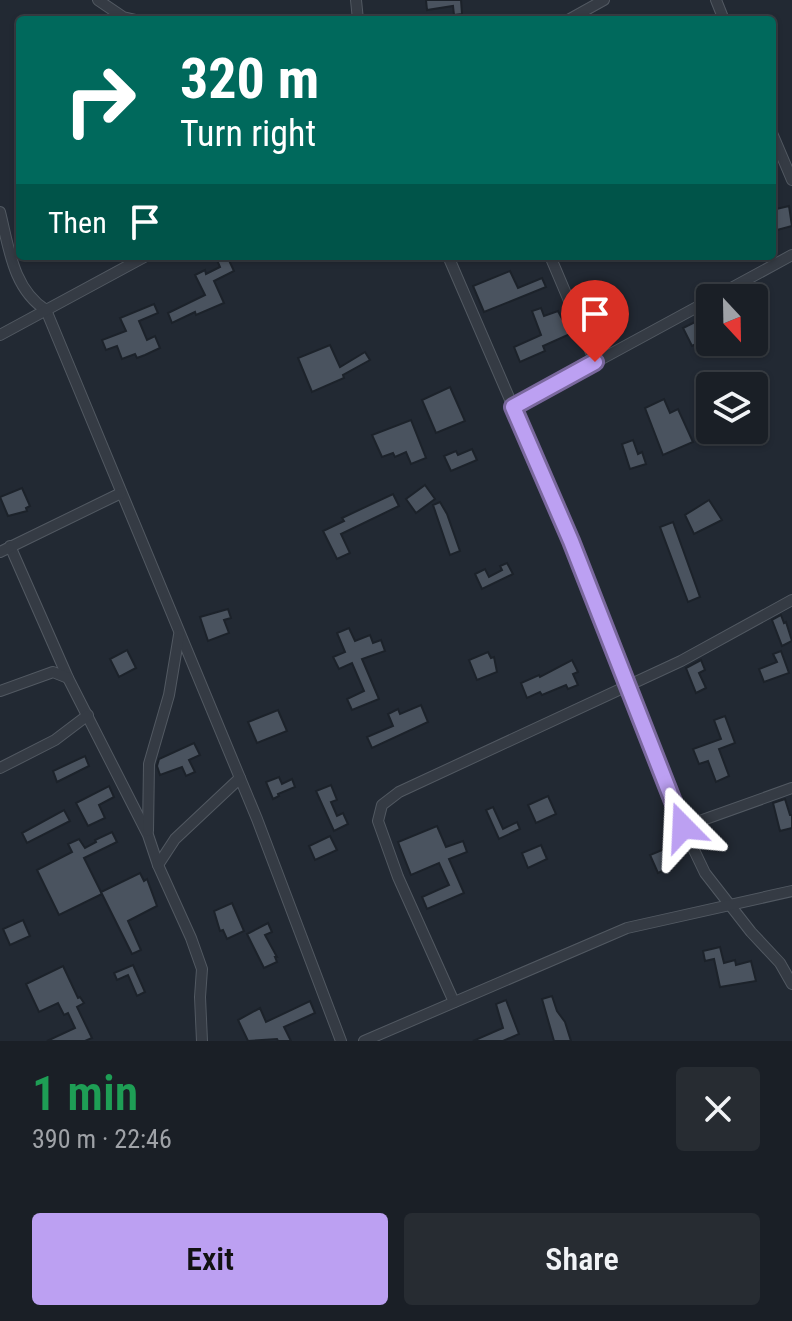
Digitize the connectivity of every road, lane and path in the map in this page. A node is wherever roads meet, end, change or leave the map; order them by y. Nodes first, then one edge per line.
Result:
1 (98, 0) edge
2 (604, 0) edge
3 (122, 16) edge
4 (575, 16) edge
5 (776, 142) edge
6 (792, 180) edge
7 (0, 212) edge
8 (792, 255) edge
9 (139, 260) edge
10 (450, 260) edge
11 (552, 260) edge
12 (739, 284) edge
13 (696, 308) edge
14 (46, 310) junction
15 (0, 335) edge
16 (595, 362) junction
17 (513, 407) junction
18 (121, 493) junction
19 (5, 549) edge
20 (792, 600) edge
21 (179, 633) junction
22 (68, 678) junction
23 (628, 686) junction
24 (0, 691) edge
25 (88, 715) junction
26 (0, 768) edge
27 (240, 778) junction
28 (792, 788) edge
29 (683, 827) junction
30 (148, 835) junction
31 (158, 865) junction
32 (792, 891) edge
33 (730, 906) junction
34 (792, 984) edge
35 (454, 1002) junction
36 (202, 1041) edge
37 (341, 1041) edge
38 (364, 1041) edge

1 - 3 street
2 - 4 street
5 - 6 street
7 - 14 street
8 - 12 street
9 - 14 street
10 - 17 street
11 - 16 street
13 - 16 street
14 - 15 street
14 - 18 street
16 - 17 street
17 - 23 street
18 - 19 street
18 - 21 street
19 - 22 street
20 - 23 street
21 - 27 street
21 - 30 street
22 - 24 street
22 - 25 street
23 - 29 street
23 - 35 street
25 - 26 street
25 - 30 street
27 - 31 street
27 - 37 street
28 - 29 street
29 - 33 street
30 - 31 street
31 - 36 street
32 - 33 street
33 - 34 street
33 - 35 street
35 - 38 street

